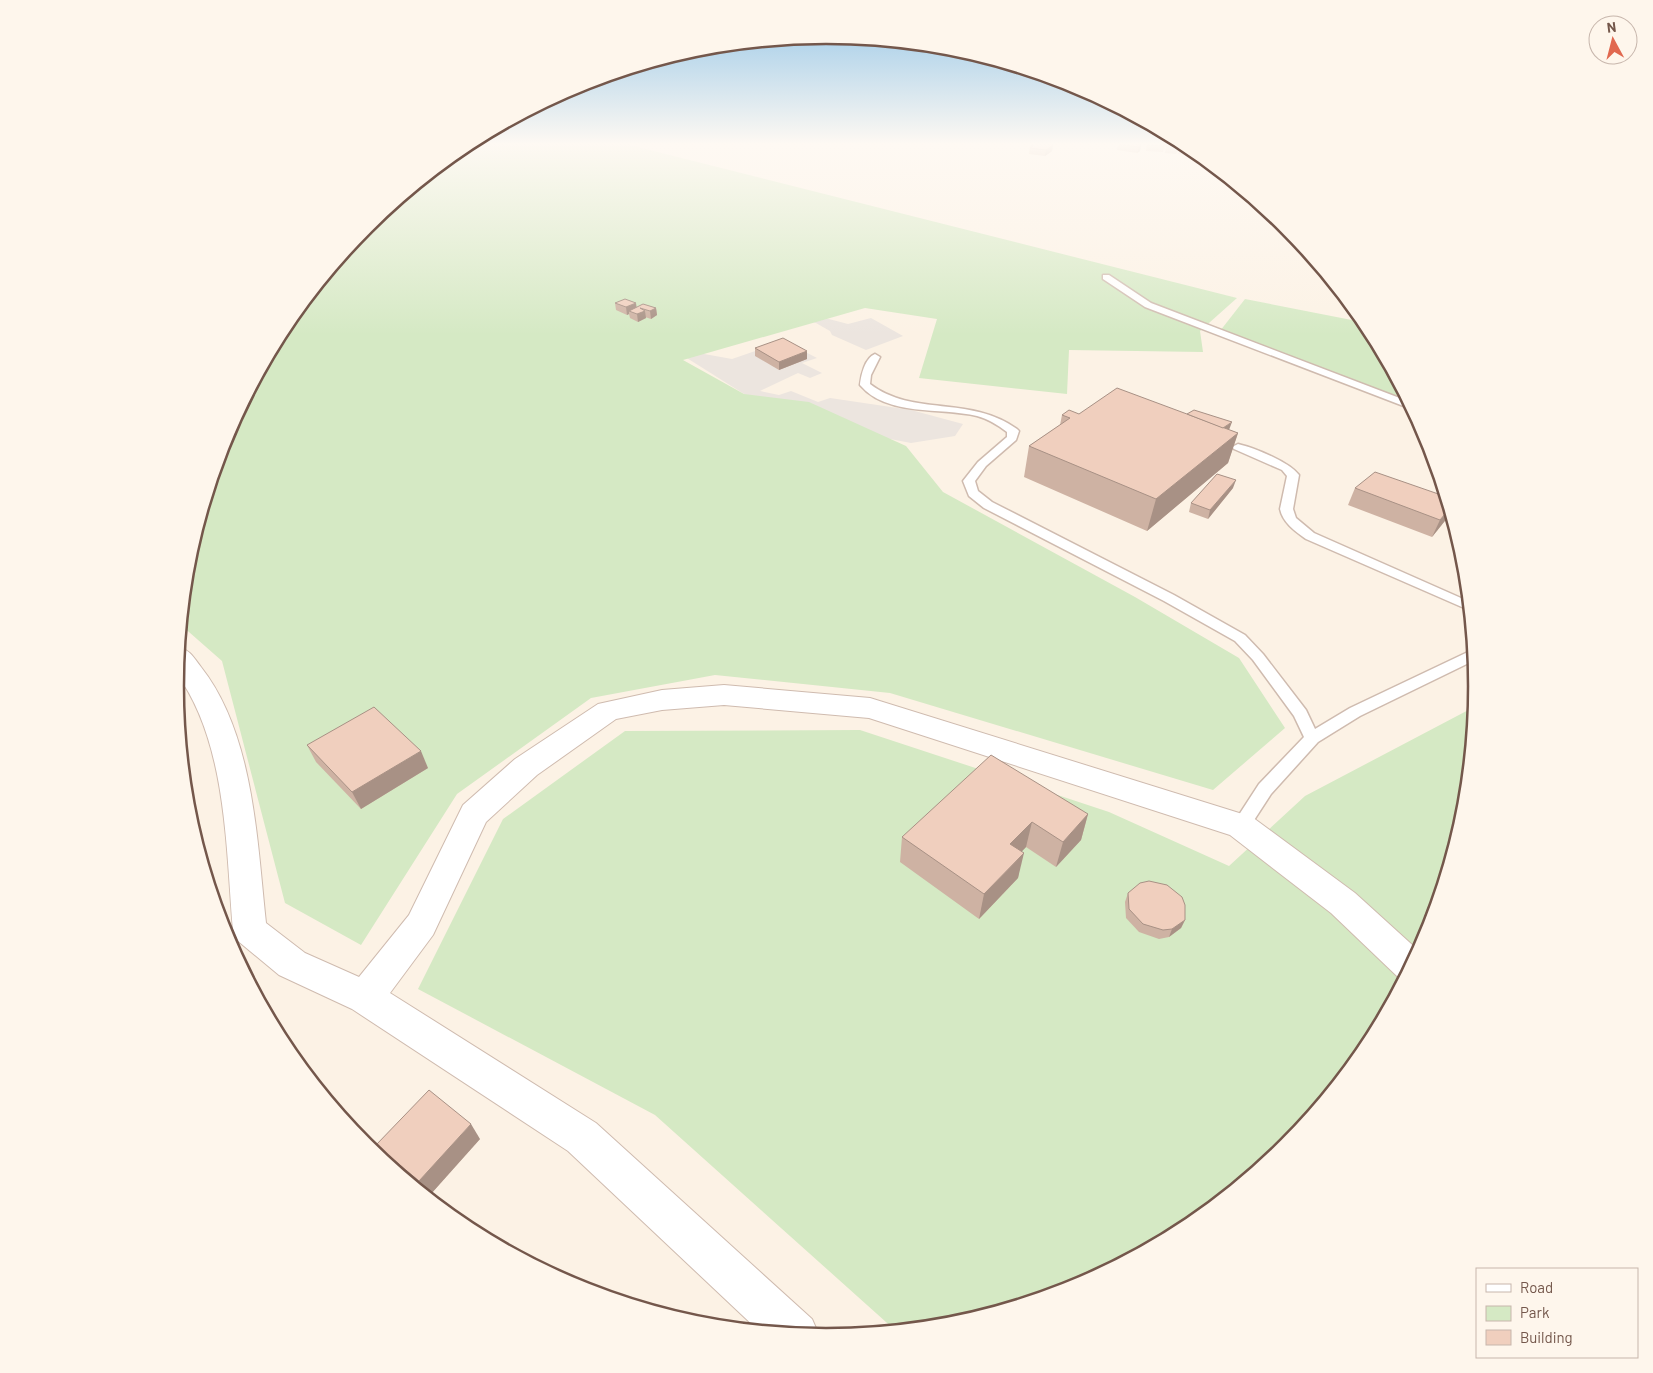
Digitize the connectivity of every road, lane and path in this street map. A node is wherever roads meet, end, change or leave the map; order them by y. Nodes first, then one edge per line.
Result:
1 (1106, 278) dead end
2 (875, 357) dead end
3 (1404, 404) edge
4 (1238, 447) edge
5 (1464, 604) edge
6 (1468, 657) edge
7 (185, 663) edge
8 (1312, 738) junction
9 (1241, 826) junction
10 (1407, 962) edge
11 (365, 996) junction
12 (789, 1328) edge

1 - 3 lane
2 - 8 lane
4 - 5 lane
6 - 8 lane
7 - 11 street
8 - 9 lane
9 - 10 street
9 - 11 street
11 - 12 street

